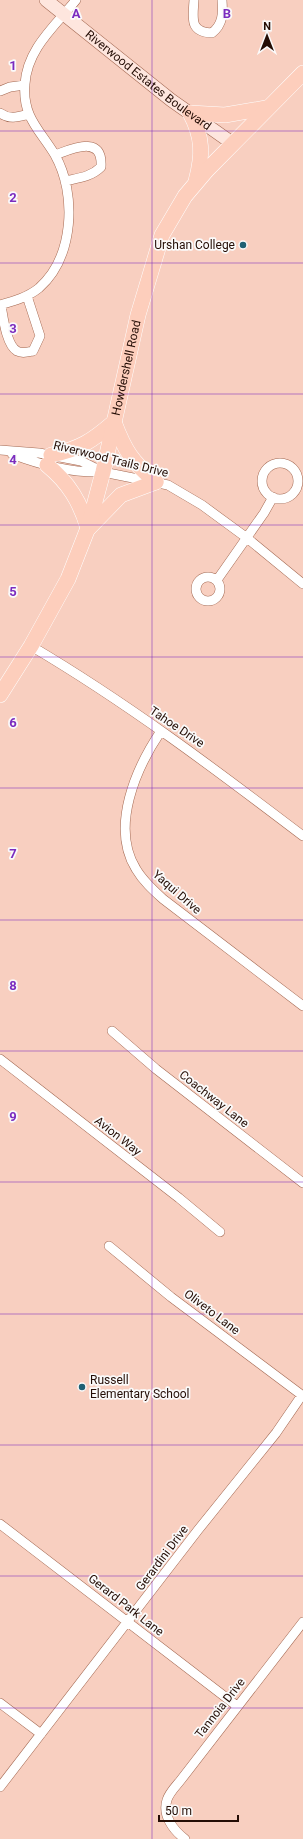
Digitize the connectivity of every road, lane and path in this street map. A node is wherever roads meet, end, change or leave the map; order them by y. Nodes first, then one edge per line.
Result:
1 (46, 0) edge
2 (76, 0) edge
3 (194, 0) edge
4 (222, 0) edge
5 (65, 14) junction
6 (303, 73) edge
7 (25, 85) junction
8 (0, 91) edge
9 (266, 108) junction
10 (0, 113) edge
11 (190, 113) junction
12 (29, 114) junction
13 (232, 144) junction
14 (55, 155) junction
15 (65, 181) junction
16 (194, 185) junction
17 (27, 296) junction
18 (0, 305) edge
19 (114, 422) junction
20 (1, 450) edge
21 (49, 460) junction
22 (103, 472) junction
23 (156, 482) junction
24 (273, 497) dead end
25 (88, 528) junction
26 (247, 538) junction
27 (217, 580) dead end
28 (303, 584) edge
29 (31, 646) junction
30 (0, 695) edge
31 (161, 731) junction
32 (303, 836) edge
33 (303, 1006) edge
34 (112, 1031) dead end
35 (0, 1059) edge
36 (303, 1183) edge
37 (220, 1232) dead end
38 (109, 1246) dead end
39 (302, 1396) edge
40 (0, 1524) edge
41 (128, 1621) junction
42 (303, 1622) edge
43 (0, 1702) edge
44 (237, 1706) junction
45 (41, 1734) junction
46 (0, 1787) edge
47 (185, 1839) edge

1 - 5 street, Riverwood Estates Boulevard
2 - 5 street
3 - 4 street
5 - 7 street
5 - 11 street, Riverwood Estates Boulevard
6 - 9 main road, Howdershell Road
7 - 8 street
7 - 12 street
9 - 11 main road
9 - 13 main road, Howdershell Road
10 - 12 street
11 - 13 street, Riverwood Estates Boulevard
11 - 16 main road
12 - 14 street
13 - 16 main road, Howdershell Road
14 - 15 street
14 - 15 street
15 - 17 street
16 - 19 main road, Howdershell Road
17 - 18 street
17 - 18 street
19 - 21 main road
19 - 22 main road, Howdershell Road
19 - 23 main road
20 - 21 street, Riverwood Trails Drive
21 - 22 street, Riverwood Trails Drive
21 - 25 main road
22 - 23 street, Riverwood Trails Drive
22 - 25 main road, Howdershell Road
23 - 25 main road
23 - 26 street, Riverwood Trails Drive
24 - 26 street
25 - 29 main road, Howdershell Road
26 - 27 street
26 - 28 street, Riverwood Trails Drive
29 - 30 main road, Howdershell Road
29 - 31 street, Tahoe Drive
31 - 32 street, Tahoe Drive
31 - 33 street, Yaqui Drive
34 - 36 street, Coachway Lane
35 - 37 street, Avion Way
38 - 39 street, Oliveto Lane
39 - 41 street, Gerardini Drive
40 - 41 street, Gerard Park Lane
41 - 44 street, Gerard Park Lane
41 - 45 street, Gerardini Drive
42 - 44 street, Tannoia Drive
43 - 45 street
44 - 47 street, Tannoia Drive
45 - 46 street, Gerardini Drive

